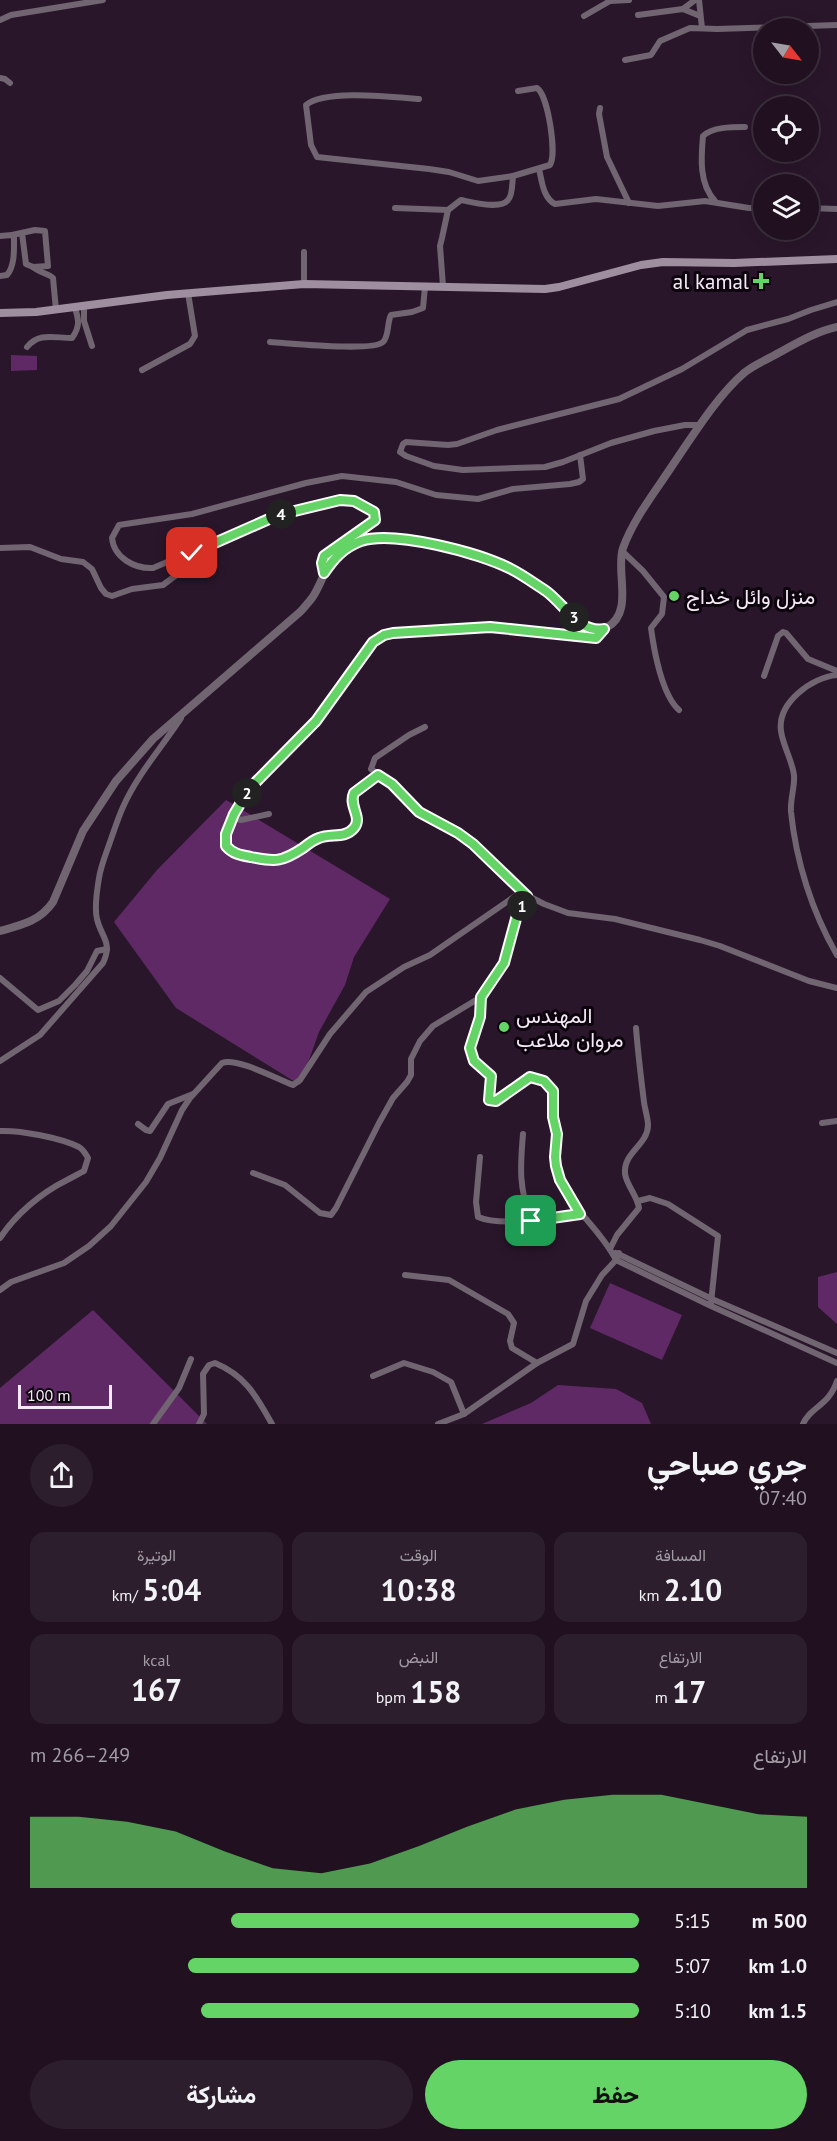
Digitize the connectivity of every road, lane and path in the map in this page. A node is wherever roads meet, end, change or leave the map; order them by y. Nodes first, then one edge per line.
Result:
1 (104, 0) edge
2 (629, 0) edge
3 (697, 0) edge
4 (683, 9) junction
5 (638, 15) dead end
6 (584, 16) dead end
7 (700, 16) junction
8 (0, 20) edge
9 (837, 25) edge
10 (702, 28) junction
11 (625, 60) dead end
12 (0, 78) edge
13 (10, 83) dead end
14 (518, 91) dead end
15 (419, 99) dead end
16 (600, 108) dead end
17 (745, 127) dead end
18 (539, 169) junction
19 (513, 176) junction
20 (715, 201) junction
21 (628, 203) junction
22 (395, 208) dead end
23 (753, 208) edge
24 (819, 208) edge
25 (837, 209) edge
26 (448, 210) junction
27 (22, 233) junction
28 (12, 235) junction
29 (0, 236) edge
30 (304, 252) dead end
31 (837, 259) edge
32 (33, 267) junction
33 (0, 276) edge
34 (304, 284) junction
35 (443, 286) junction
36 (425, 287) junction
37 (188, 293) junction
38 (837, 302) edge
39 (80, 307) junction
40 (56, 310) junction
41 (0, 313) edge
42 (837, 327) edge
43 (270, 342) dead end
44 (92, 346) dead end
45 (27, 347) dead end
46 (142, 370) dead end
47 (700, 425) junction
48 (580, 455) junction
49 (0, 548) edge
50 (622, 551) junction
51 (192, 553) junction
52 (324, 573) junction
53 (604, 629) junction
54 (837, 673) edge
55 (764, 676) dead end
56 (679, 710) dead end
57 (181, 717) junction
58 (425, 727) dead end
59 (378, 775) junction
60 (269, 814) dead end
61 (234, 818) junction
62 (524, 894) junction
63 (0, 931) edge
64 (106, 949) junction
65 (837, 955) edge
66 (0, 978) edge
67 (837, 988) edge
68 (481, 997) junction
69 (636, 1028) dead end
70 (0, 1061) edge
71 (194, 1094) junction
72 (837, 1121) edge
73 (822, 1123) dead end
74 (138, 1124) dead end
75 (0, 1131) edge
76 (523, 1134) dead end
77 (480, 1157) dead end
78 (253, 1173) dead end
79 (638, 1201) junction
80 (580, 1214) junction
81 (531, 1221) junction
82 (0, 1238) edge
83 (614, 1251) junction
84 (616, 1260) junction
85 (660, 1274) junction
86 (405, 1275) dead end
87 (657, 1281) junction
88 (0, 1290) edge
89 (711, 1303) junction
90 (837, 1353) edge
91 (191, 1359) dead end
92 (537, 1363) junction
93 (837, 1363) edge
94 (373, 1376) dead end
95 (837, 1381) edge
96 (464, 1414) junction
97 (153, 1424) edge
98 (199, 1424) edge
99 (272, 1424) edge
100 (438, 1424) edge
101 (803, 1424) edge

1 - 8 street
2 - 6 street
3 - 4 street
3 - 7 street
4 - 5 street
4 - 7 street
7 - 10 street
9 - 10 street
10 - 11 street
12 - 13 street
14 - 18 street
15 - 19 street
16 - 21 street
17 - 20 street
18 - 19 street
18 - 21 street
19 - 26 street
20 - 21 street
20 - 23 street
22 - 26 street
24 - 25 street
26 - 35 street
27 - 28 street
27 - 32 street
27 - 32 street
28 - 29 street
28 - 33 street
30 - 34 street
31 - 35 main road
32 - 40 street
34 - 36 main road
34 - 37 main road
35 - 36 main road
36 - 43 street
37 - 39 main road
37 - 46 street
38 - 48 street
39 - 40 main road
39 - 44 street
39 - 45 street
40 - 41 main road
42 - 47 street
47 - 48 street
47 - 50 street
48 - 51 street
49 - 51 street
50 - 53 street
50 - 56 street
51 - 52 street
52 - 53 street
52 - 57 street
53 - 61 street
54 - 55 street
54 - 65 street
57 - 63 street
57 - 64 street
58 - 59 street
59 - 61 street
59 - 62 street
60 - 61 street
62 - 67 street
62 - 68 street
62 - 71 street
64 - 66 street
64 - 70 street
68 - 78 street
68 - 80 street
69 - 79 street
71 - 74 street
71 - 88 street
72 - 73 street
75 - 82 street
76 - 81 street
77 - 81 street
79 - 83 street
79 - 89 street
80 - 81 street
80 - 83 street
83 - 84 street
83 - 85 street
84 - 87 street
84 - 92 street
85 - 87 street
85 - 89 street
86 - 92 street
87 - 89 street
89 - 90 street
89 - 93 street
91 - 97 street
92 - 96 street
94 - 96 street
95 - 101 street
96 - 100 street
98 - 99 street

